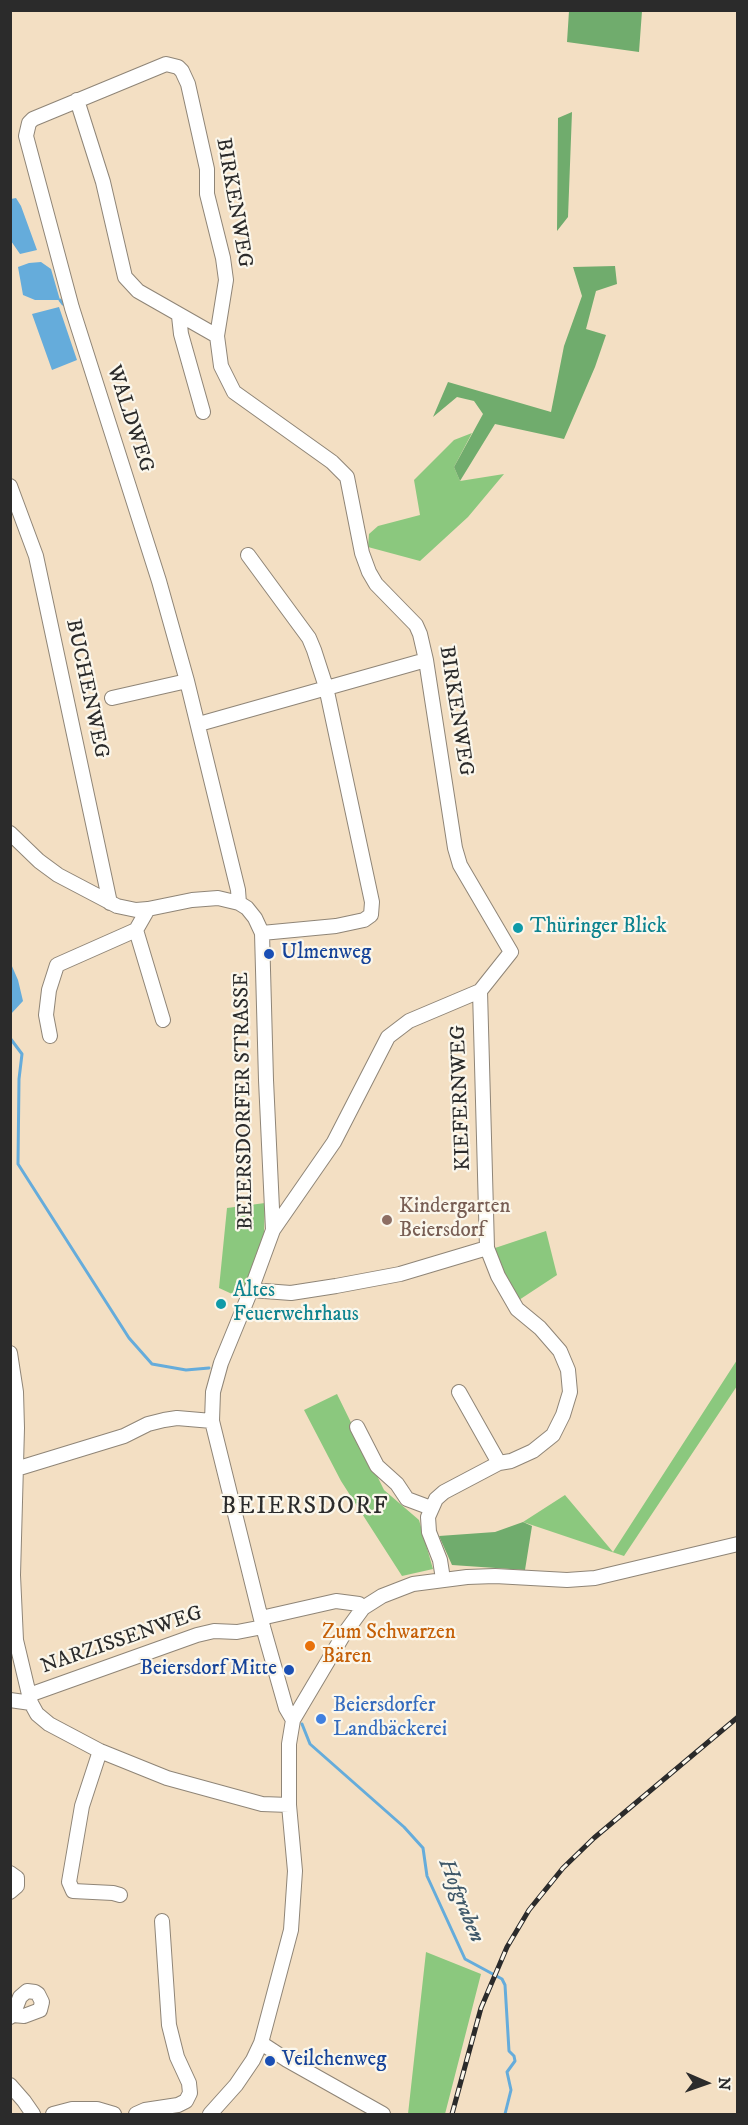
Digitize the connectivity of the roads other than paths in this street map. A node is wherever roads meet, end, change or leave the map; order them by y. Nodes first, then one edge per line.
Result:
1 (178, 67) joint
2 (77, 100) junction
3 (179, 316) junction
4 (217, 336) junction
5 (203, 412) dead end
6 (10, 486) edge
7 (248, 555) dead end
8 (426, 660) junction
9 (188, 681) junction
10 (326, 687) junction
11 (112, 698) dead end
12 (199, 724) junction
13 (10, 833) edge
14 (110, 903) junction
15 (239, 903) junction
16 (148, 909) junction
17 (135, 930) junction
18 (262, 933) junction
19 (480, 991) junction
20 (163, 1020) dead end
21 (50, 1036) dead end
22 (273, 1230) junction
23 (487, 1248) junction
24 (251, 1290) junction
25 (10, 1353) edge
26 (459, 1392) dead end
27 (212, 1421) junction
28 (357, 1427) dead end
29 (499, 1463) junction
30 (16, 1469) junction
31 (431, 1508) junction
32 (738, 1544) edge
33 (443, 1579) junction
34 (363, 1608) junction
35 (262, 1622) junction
36 (30, 1699) junction
37 (10, 1700) edge
38 (293, 1720) junction
39 (100, 1751) junction
40 (289, 1804) junction
41 (10, 1873) edge
42 (10, 1892) edge
43 (120, 1895) dead end
44 (162, 1921) dead end
45 (261, 2043) junction
46 (10, 2085) edge
47 (33, 2115) edge
48 (53, 2115) edge
49 (114, 2115) edge
50 (136, 2115) edge
51 (210, 2115) edge
52 (383, 2115) edge

1 - 2 street, WALDWEG
1 - 4 street, BIRKENWEG
2 - 3 street
2 - 9 street, WALDWEG
3 - 4 street
3 - 5 street
4 - 8 street, BIRKENWEG
6 - 14 street, BUCHENWEG
7 - 10 street
8 - 10 street
8 - 19 street, BIRKENWEG
9 - 11 street
9 - 12 street, WALDWEG
10 - 12 street
10 - 18 street
12 - 15 street, WALDWEG
13 - 14 street
14 - 16 street
15 - 16 street
15 - 18 street
16 - 17 street
17 - 20 street
17 - 21 street
18 - 22 street, BEIERSDORFER STRASSE
19 - 22 street, BIRKENWEG
19 - 23 street, KIEFERNWEG
22 - 24 street, BEIERSDORFER STRASSE
23 - 24 street
23 - 29 street, KIEFERNWEG
24 - 27 street, BEIERSDORFER STRASSE
25 - 30 street
26 - 29 street
27 - 30 street
27 - 35 street, BEIERSDORFER STRASSE
28 - 31 street
29 - 31 street, KIEFERNWEG
30 - 36 street
31 - 33 street
32 - 33 street
33 - 34 street
34 - 35 street, NARZISSENWEG
34 - 38 street
35 - 36 street, NARZISSENWEG
35 - 38 street, BEIERSDORFER STRASSE
36 - 37 street
36 - 39 street
38 - 40 street
39 - 40 street
39 - 43 street
40 - 45 street
41 - 42 street
44 - 50 street
45 - 51 street
45 - 52 street
46 - 47 street
48 - 49 street

